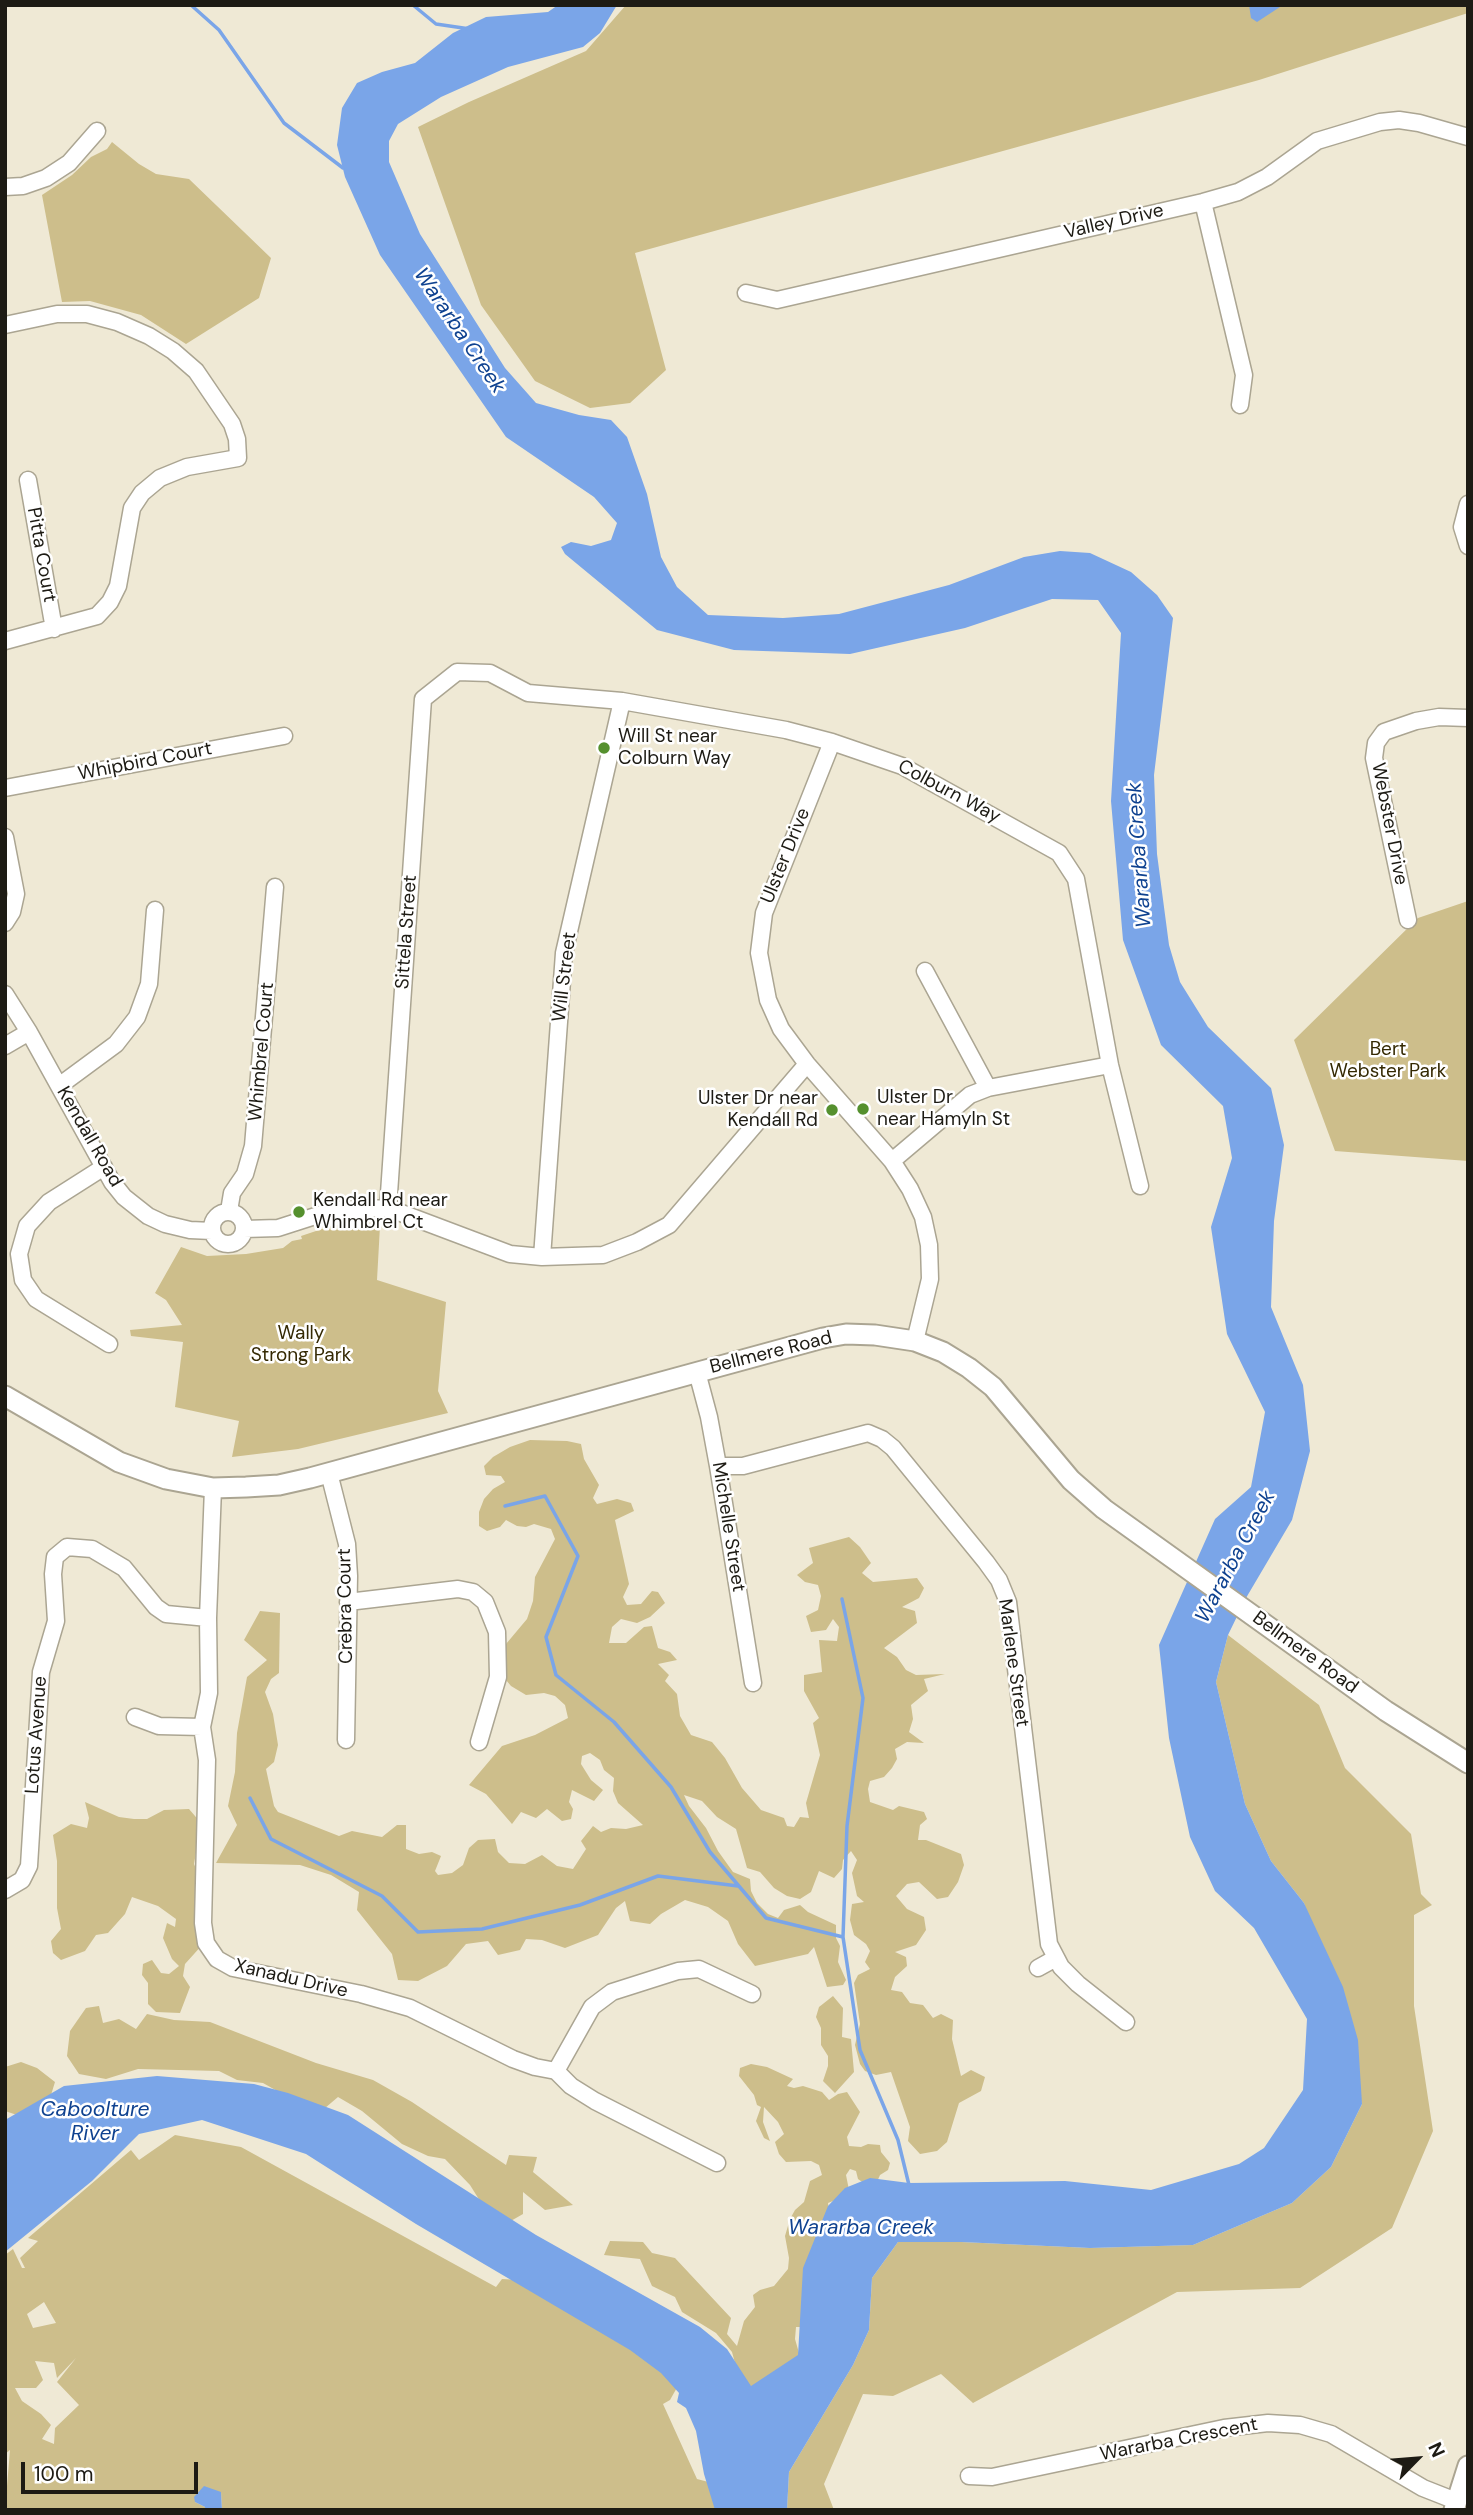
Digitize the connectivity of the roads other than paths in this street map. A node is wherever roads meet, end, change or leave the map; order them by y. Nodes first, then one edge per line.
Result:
1 (97, 131) dead end
2 (1468, 137) edge
3 (5, 187) edge
4 (1203, 202) junction
5 (746, 293) dead end
6 (5, 325) edge
7 (1240, 405) dead end
8 (28, 480) dead end
9 (1468, 504) edge
10 (1468, 546) edge
11 (54, 629) junction
12 (5, 641) edge
13 (457, 672) joint
14 (622, 701) junction
15 (1468, 718) edge
16 (284, 736) dead end
17 (832, 741) junction
18 (5, 788) edge
19 (5, 836) edge
20 (275, 887) dead end
21 (155, 910) dead end
22 (1408, 920) dead end
23 (5, 923) edge
24 (925, 971) dead end
25 (5, 994) edge
26 (29, 1032) junction
27 (5, 1046) edge
28 (807, 1064) junction
29 (1110, 1065) junction
30 (59, 1086) junction
31 (988, 1088) junction
32 (892, 1161) junction
33 (104, 1167) junction
34 (1139, 1186) dead end
35 (388, 1208) junction
36 (229, 1211) junction
37 (244, 1229) junction
38 (212, 1231) junction
39 (542, 1257) junction
40 (915, 1341) junction
41 (109, 1344) dead end
42 (696, 1372) junction
43 (5, 1396) edge
44 (718, 1466) junction
45 (329, 1473) junction
46 (213, 1488) junction
47 (348, 1602) junction
48 (208, 1618) junction
49 (753, 1683) dead end
50 (135, 1717) dead end
51 (202, 1727) junction
52 (346, 1740) dead end
53 (479, 1742) dead end
54 (1468, 1763) edge
55 (5, 1890) edge
56 (1056, 1958) junction
57 (1038, 1968) dead end
58 (752, 1994) dead end
59 (1126, 2022) dead end
60 (556, 2071) junction
61 (717, 2163) dead end
62 (1468, 2466) edge
63 (969, 2476) dead end
64 (1455, 2505) edge

1 - 3 street
2 - 4 street, Valley Drive
4 - 5 street, Valley Drive
4 - 7 street
6 - 11 street
8 - 11 street, Pitta Court
9 - 10 street
11 - 12 street
13 - 14 street, Colburn Way
13 - 35 street, Sittela Street
14 - 17 street, Colburn Way
14 - 39 street, Will Street
15 - 22 street, Webster Drive
16 - 18 street, Whipbird Court
17 - 28 street, Ulster Drive
17 - 29 street, Colburn Way
19 - 23 street
20 - 36 street, Whimbrel Court
21 - 30 street
24 - 31 street
25 - 26 street, Kendall Road
26 - 27 street
26 - 30 street, Kendall Road
28 - 32 street, Ulster Drive
28 - 39 street
29 - 31 street
29 - 34 street, Colburn Way
30 - 33 street, Kendall Road
31 - 32 street
32 - 40 street, Ulster Drive
33 - 38 street, Kendall Road
33 - 41 street
35 - 37 street
35 - 39 street
36 - 37 street
36 - 38 street
37 - 38 street
40 - 42 main road, Bellmere Road
40 - 54 main road, Bellmere Road
42 - 44 street, Michelle Street
42 - 45 main road, Bellmere Road
43 - 46 main road, Bellmere Road
44 - 49 street, Michelle Street
44 - 56 street, Marlene Street
45 - 46 main road, Bellmere Road
45 - 47 street, Crebra Court
46 - 48 street, Xanadu Drive
47 - 52 street, Crebra Court
47 - 53 street
48 - 51 street, Xanadu Drive
48 - 55 street, Lotus Avenue
50 - 51 street
51 - 60 street, Xanadu Drive
56 - 57 street
56 - 59 street, Marlene Street
58 - 60 street
60 - 61 street, Xanadu Drive
62 - 64 main road
63 - 64 street, Wararba Crescent

